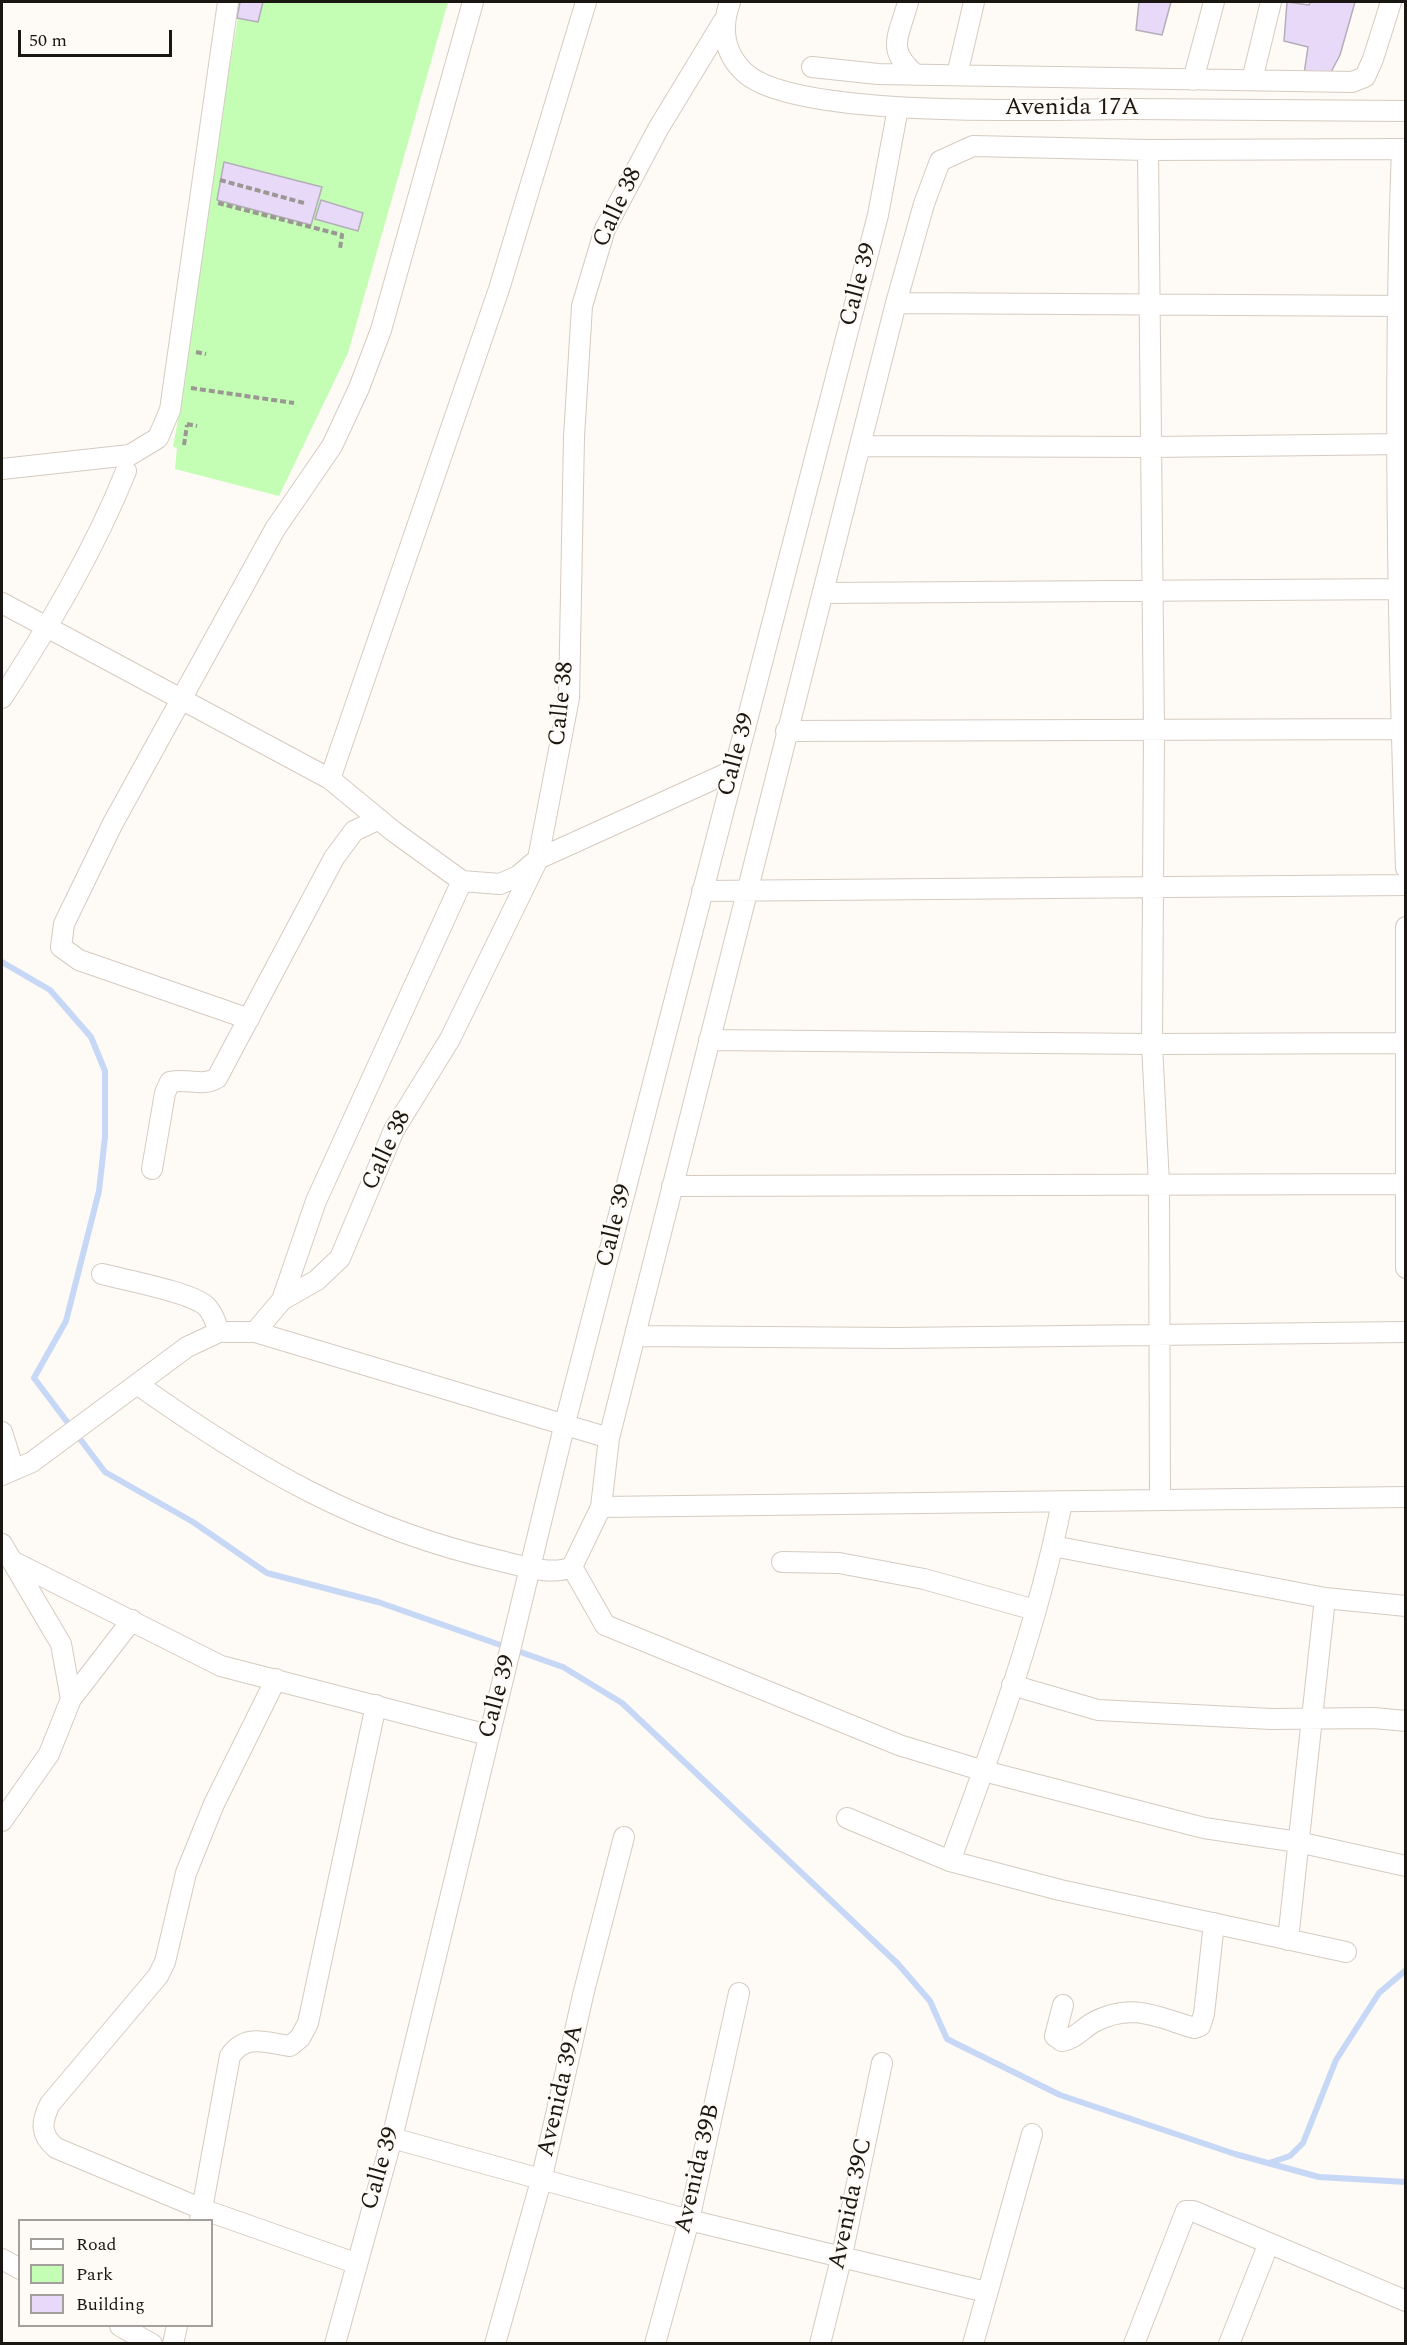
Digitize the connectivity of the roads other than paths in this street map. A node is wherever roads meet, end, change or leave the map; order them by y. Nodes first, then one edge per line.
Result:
1 (228, 2) edge
2 (473, 2) edge
3 (586, 2) edge
4 (730, 2) edge
5 (908, 2) edge
6 (974, 2) edge
7 (1214, 2) edge
8 (1271, 2) edge
9 (1391, 2) edge
10 (723, 22) junction
11 (812, 67) dead end
12 (916, 75) junction
13 (957, 75) junction
14 (1193, 80) junction
15 (1252, 80) junction
16 (898, 108) junction
17 (1406, 111) edge
18 (1404, 149) edge
19 (1149, 150) junction
20 (896, 303) junction
21 (1150, 303) junction
22 (1401, 306) edge
23 (1402, 444) edge
24 (861, 446) junction
25 (1151, 447) junction
26 (2, 470) edge
27 (126, 471) dead end
28 (1403, 589) edge
29 (1153, 591) junction
30 (823, 593) junction
31 (2, 603) edge
32 (48, 627) junction
33 (2, 698) edge
34 (182, 699) junction
35 (1403, 729) edge
36 (1154, 730) junction
37 (786, 731) junction
38 (734, 770) junction
39 (330, 779) junction
40 (379, 819) junction
41 (538, 859) junction
42 (1406, 868) edge
43 (462, 881) junction
44 (1406, 885) edge
45 (1153, 887) junction
46 (747, 890) junction
47 (702, 891) junction
48 (1406, 927) edge
49 (249, 1019) junction
50 (709, 1040) junction
51 (1405, 1043) edge
52 (1152, 1044) junction
53 (152, 1169) dead end
54 (1159, 1184) junction
55 (1405, 1184) edge
56 (672, 1186) junction
57 (1406, 1268) edge
58 (102, 1274) dead end
59 (282, 1300) junction
60 (219, 1332) junction
61 (255, 1332) junction
62 (1406, 1332) edge
63 (1160, 1334) junction
64 (635, 1336) junction
65 (137, 1384) junction
66 (565, 1424) junction
67 (2, 1432) edge
68 (609, 1438) junction
69 (8, 1473) edge
70 (1406, 1497) edge
71 (1160, 1499) junction
72 (1062, 1502) junction
73 (601, 1507) junction
74 (2, 1544) edge
75 (1053, 1546) junction
76 (14, 1562) junction
77 (782, 1563) dead end
78 (572, 1567) junction
79 (530, 1568) junction
80 (1325, 1598) junction
81 (1406, 1606) edge
82 (1035, 1610) junction
83 (132, 1620) junction
84 (276, 1679) junction
85 (1012, 1685) junction
86 (71, 1700) junction
87 (376, 1706) junction
88 (1312, 1718) junction
89 (1406, 1721) edge
90 (488, 1735) junction
91 (984, 1772) junction
92 (847, 1818) dead end
93 (2, 1821) edge
94 (624, 1837) dead end
95 (1298, 1842) junction
96 (950, 1861) junction
97 (1406, 1866) edge
98 (1214, 1923) junction
99 (1288, 1940) junction
100 (1346, 1952) dead end
101 (739, 1993) dead end
102 (1063, 2005) dead end
103 (882, 2063) dead end
104 (1032, 2134) dead end
105 (392, 2138) junction
106 (542, 2181) junction
107 (201, 2215) edge
108 (689, 2220) junction
109 (1269, 2243) junction
110 (842, 2255) junction
111 (2, 2259) edge
112 (355, 2263) junction
113 (18, 2268) edge
114 (986, 2292) junction
115 (1406, 2301) edge
116 (124, 2327) edge
117 (177, 2327) edge
118 (152, 2343) edge
119 (173, 2343) edge
120 (334, 2343) edge
121 (495, 2343) edge
122 (655, 2343) edge
123 (820, 2343) edge
124 (973, 2343) edge
125 (1134, 2343) edge
126 (1229, 2343) edge

1 - 26 street
2 - 34 street
3 - 39 street
4 - 10 street, Calle 38
5 - 12 street
6 - 13 street
7 - 14 street
8 - 15 street
9 - 15 street
10 - 16 street, Avenida 17A
10 - 41 street, Calle 38
11 - 12 street
12 - 13 street
13 - 14 street
14 - 15 street
16 - 17 street, Avenida 17A
16 - 38 street, Calle 39
18 - 19 street
18 - 22 street
19 - 20 street
19 - 21 street
20 - 21 street
20 - 24 street
21 - 22 street
21 - 25 street
22 - 23 street
23 - 25 street
23 - 28 street
24 - 25 street
24 - 30 street
25 - 29 street
27 - 32 street
28 - 29 street
28 - 35 street
29 - 30 street
29 - 36 street
30 - 37 street
31 - 32 street
32 - 33 street
32 - 34 street
34 - 39 street
34 - 49 street
35 - 36 street
35 - 42 street
36 - 37 street
36 - 45 street
37 - 46 street
38 - 41 street
38 - 47 street, Calle 39
39 - 40 street
40 - 43 street
40 - 49 street
41 - 43 street
41 - 59 street, Calle 38
43 - 59 street
44 - 45 street
45 - 46 street
45 - 52 street
46 - 47 street
46 - 50 street
47 - 66 street, Calle 39
48 - 51 street
49 - 53 street
50 - 52 street
50 - 56 street
51 - 52 street
51 - 55 street
52 - 54 street
54 - 55 street
54 - 56 street
54 - 63 street
55 - 57 street
56 - 64 street
58 - 60 street
59 - 61 street, Calle 38
60 - 61 street
60 - 65 street
61 - 66 street
62 - 63 street
63 - 64 street
63 - 71 street
64 - 68 street
65 - 69 street
65 - 79 street
66 - 68 street
66 - 79 street, Calle 39
67 - 69 street
68 - 73 street
70 - 71 street
71 - 72 street
72 - 73 street
72 - 75 street
73 - 78 street
74 - 76 street
75 - 80 street
75 - 82 street
76 - 83 street
76 - 86 street
77 - 82 street
78 - 79 street
78 - 91 street
79 - 90 street, Calle 39
80 - 81 street
80 - 88 street
82 - 85 street
83 - 84 street
83 - 86 street
84 - 87 street
84 - 107 street
85 - 88 street
85 - 91 street
86 - 93 street
87 - 90 street
87 - 107 street
88 - 89 street
88 - 95 street
90 - 105 street, Calle 39
91 - 95 street
91 - 96 street
92 - 96 street
94 - 106 street, Avenida 39A
95 - 97 street
95 - 99 street
96 - 98 street
98 - 99 street
98 - 102 street
99 - 100 street
101 - 108 street, Avenida 39B
103 - 110 street, Avenida 39C
104 - 114 street
105 - 106 street
105 - 112 street, Calle 39
106 - 108 street
106 - 121 street, Avenida 39A
107 - 112 street
108 - 110 street
108 - 122 street, Avenida 39B
109 - 115 street
109 - 125 street
109 - 126 street
110 - 114 street
110 - 123 street, Avenida 39C
111 - 113 street
112 - 120 street, Calle 39
114 - 124 street
116 - 118 street
117 - 119 street

